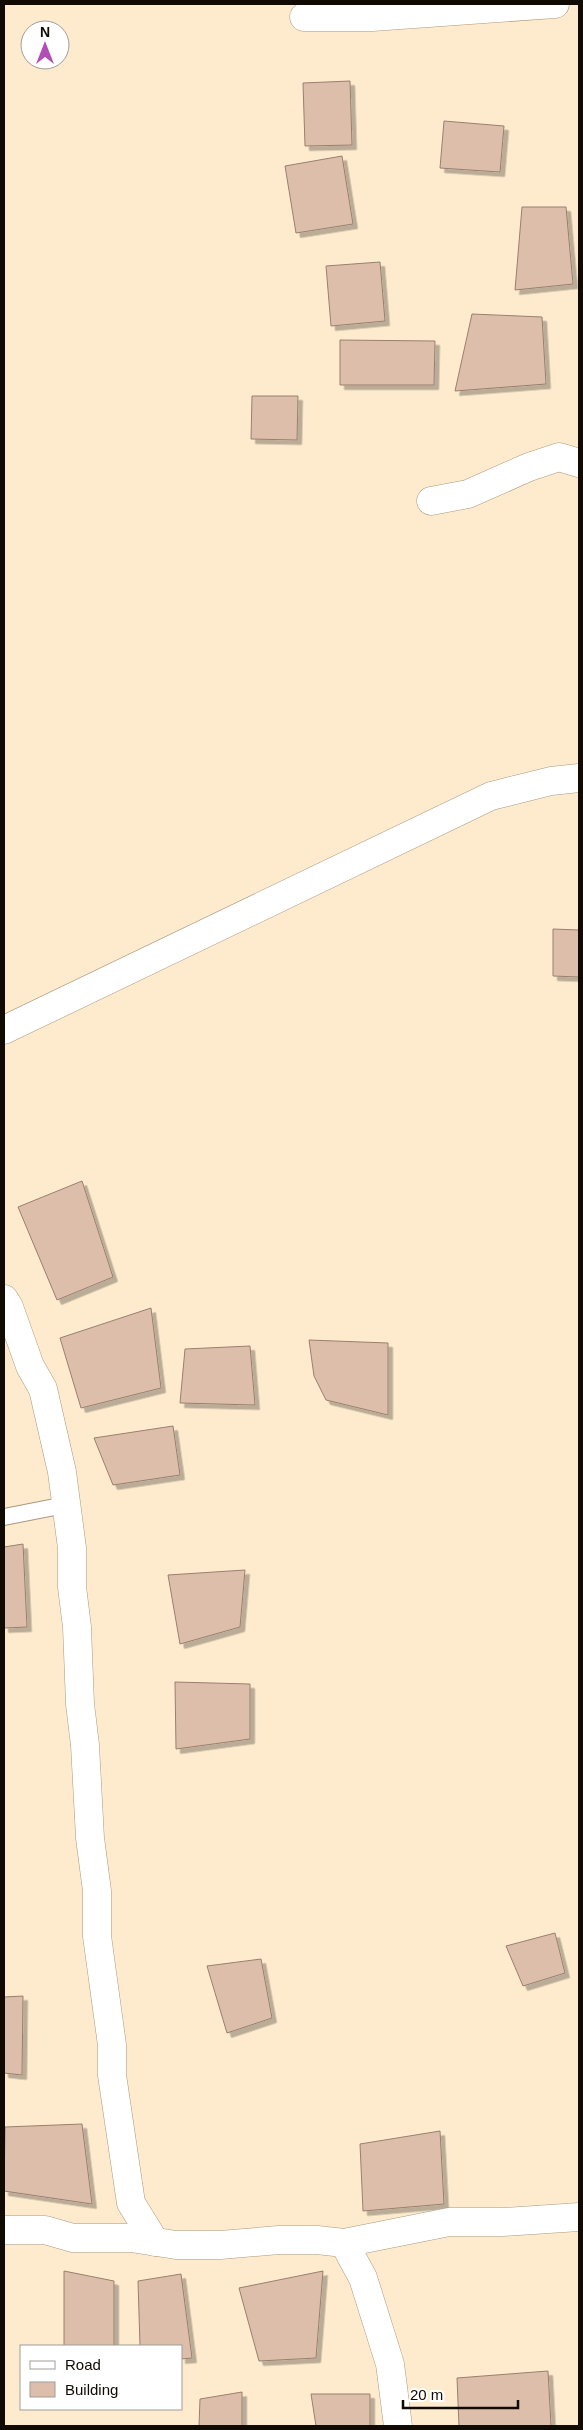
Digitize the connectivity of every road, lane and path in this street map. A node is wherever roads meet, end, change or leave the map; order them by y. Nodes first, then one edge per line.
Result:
1 (555, 4) edge
2 (304, 17) dead end
3 (579, 463) edge
4 (431, 501) dead end
5 (579, 778) edge
6 (4, 1030) edge
7 (4, 1299) edge
8 (65, 1505) junction
9 (4, 1516) edge
10 (579, 2217) edge
11 (4, 2230) edge
12 (154, 2242) junction
13 (344, 2243) junction
14 (398, 2426) edge

1 - 2 street
3 - 4 street
5 - 6 street
7 - 8 street
8 - 9 lane
8 - 12 street
10 - 13 street
11 - 12 street
12 - 13 street
13 - 14 street

